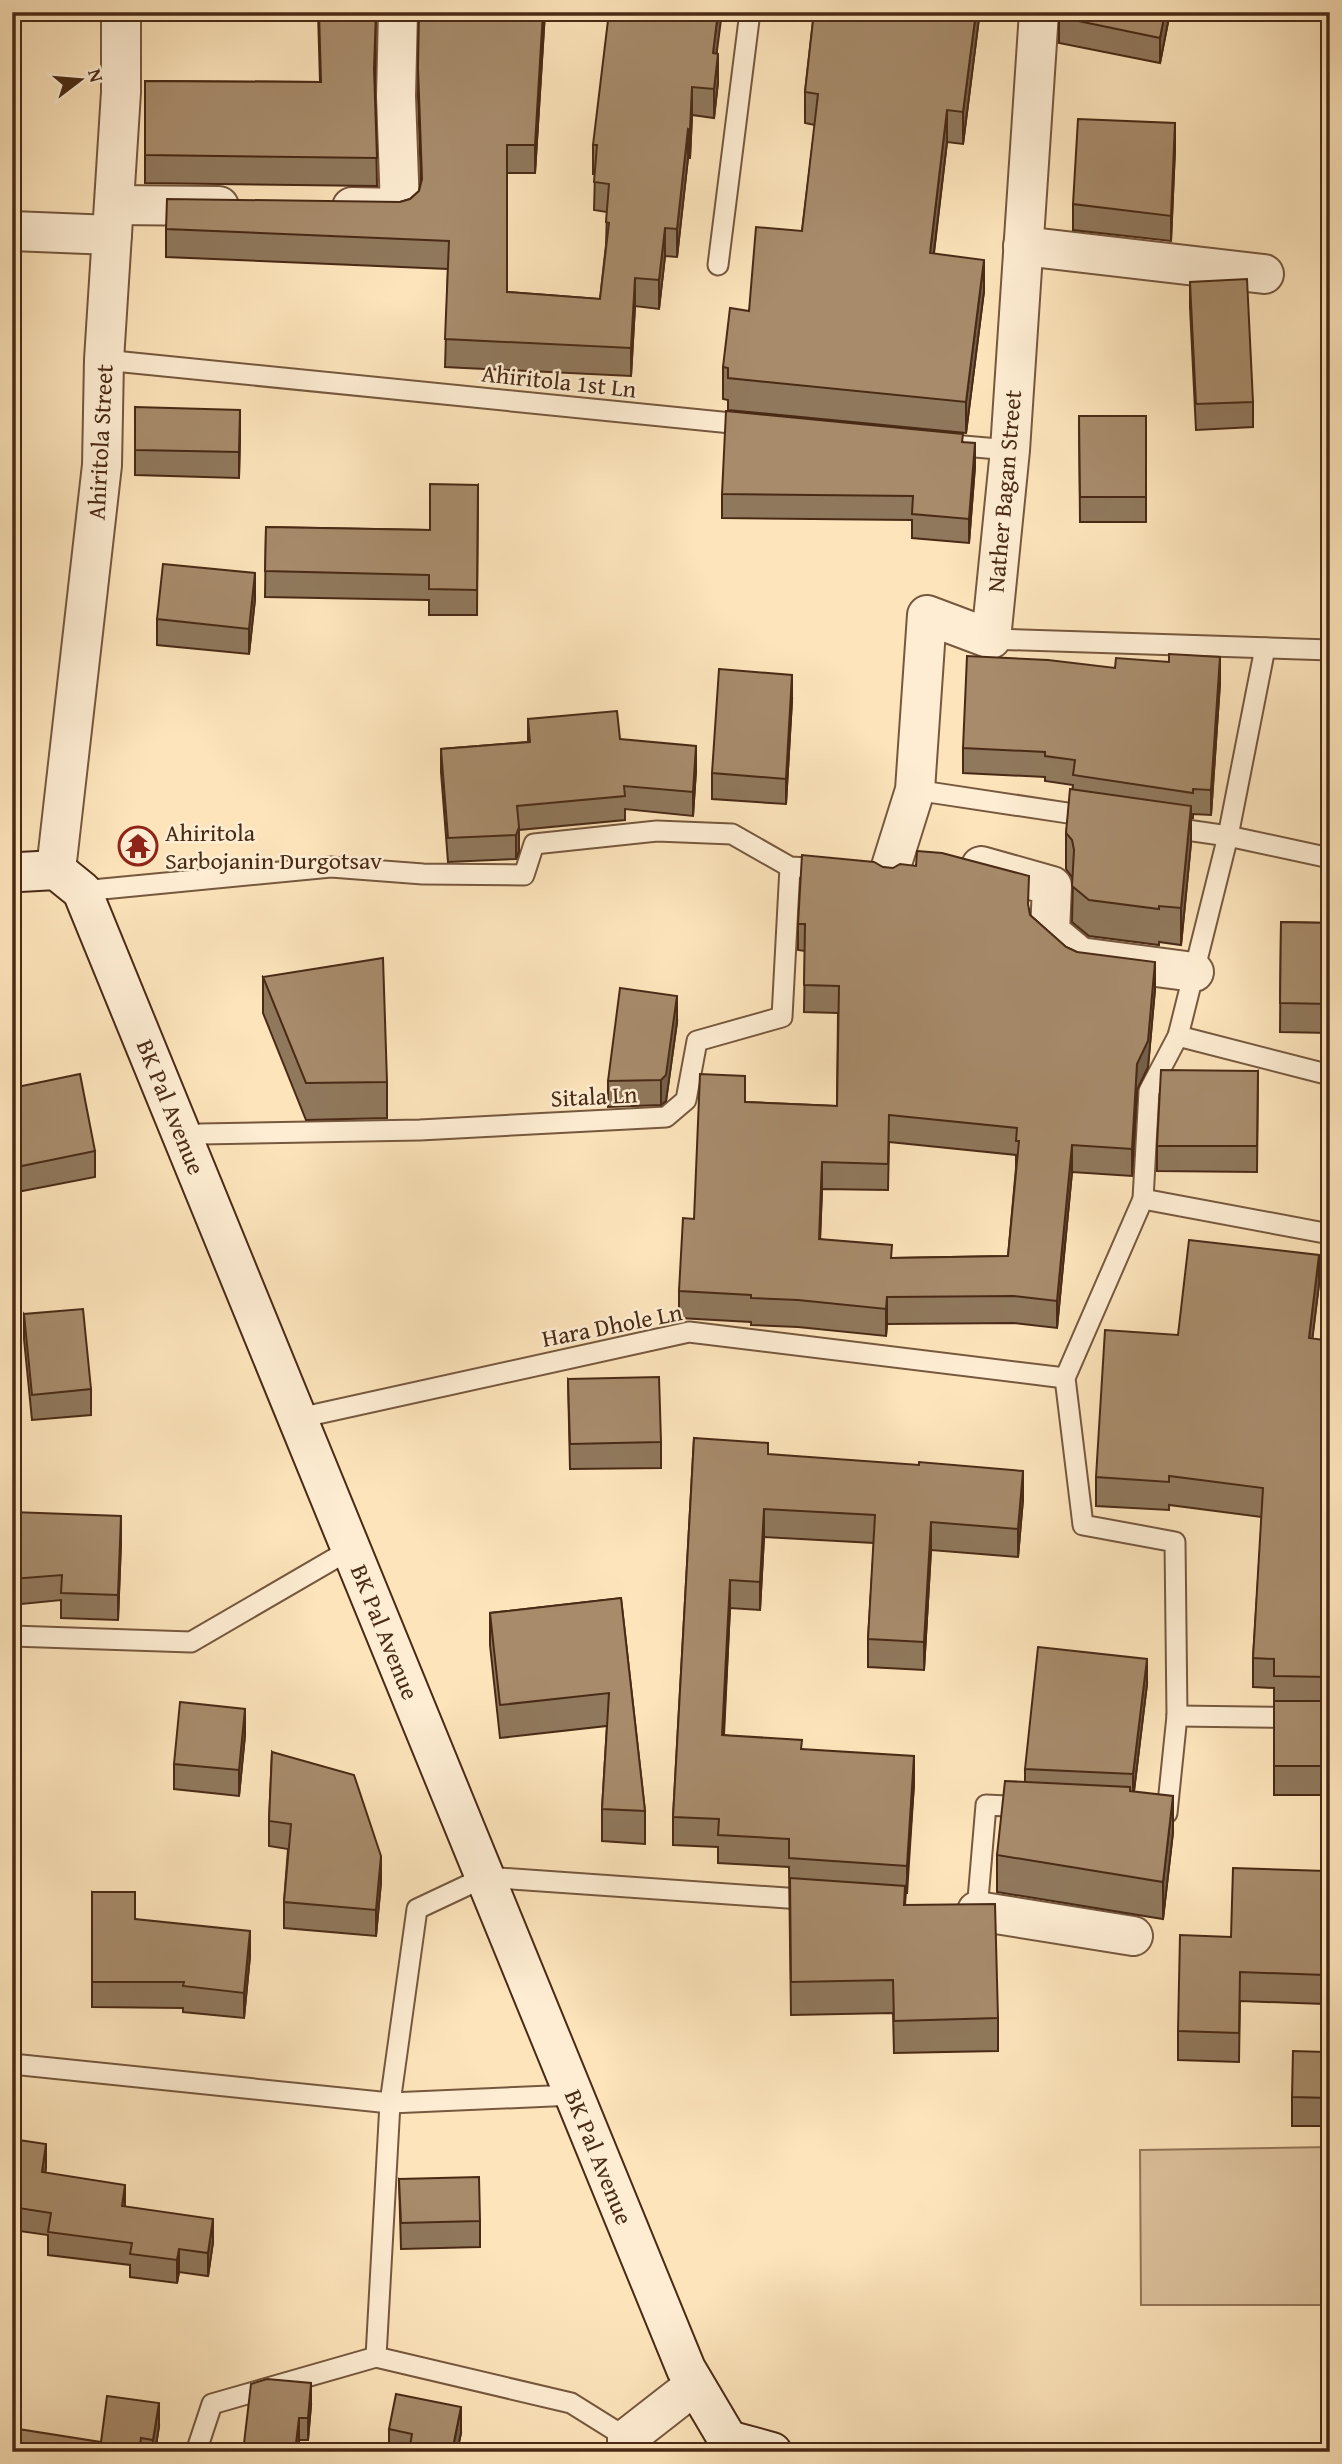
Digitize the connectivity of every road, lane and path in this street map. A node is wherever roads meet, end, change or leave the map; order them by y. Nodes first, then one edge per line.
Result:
1 (121, 12) edge
2 (398, 12) edge
3 (750, 12) edge
4 (1039, 12) edge
5 (250, 206) edge
6 (318, 207) edge
7 (113, 220) junction
8 (12, 231) edge
9 (1023, 246) junction
10 (718, 265) dead end
11 (1264, 274) dead end
12 (104, 360) junction
13 (774, 427) edge
14 (927, 442) edge
15 (1010, 450) junction
16 (991, 639) junction
17 (1265, 648) junction
18 (1330, 650) edge
19 (915, 790) junction
20 (1119, 820) edge
21 (1146, 824) edge
22 (1228, 836) junction
23 (1330, 858) edge
24 (876, 866) junction
25 (790, 867) junction
26 (12, 874) edge
27 (69, 880) junction
28 (1194, 972) junction
29 (1178, 1036) junction
30 (1330, 1075) edge
31 (200, 1134) dead end
32 (1143, 1199) junction
33 (1330, 1234) edge
34 (1065, 1378) junction
35 (299, 1419) junction
36 (351, 1549) junction
37 (12, 1636) edge
38 (1178, 1716) junction
39 (1330, 1718) edge
40 (1042, 1808) edge
41 (1139, 1811) edge
42 (485, 1877) junction
43 (841, 1902) edge
44 (964, 1910) joint
45 (1132, 1936) dead end
46 (12, 2064) edge
47 (574, 2095) junction
48 (390, 2103) junction
49 (376, 2357) junction
50 (695, 2385) junction
51 (627, 2445) edge
52 (727, 2446) edge
53 (196, 2452) edge
54 (772, 2452) edge

1 - 7 street, Ahiritola Street
2 - 6 street
3 - 10 lane
4 - 9 street, Nather Bagan Street
5 - 7 street
7 - 8 street
7 - 12 street, Ahiritola Street
9 - 11 street
9 - 15 street, Nather Bagan Street
12 - 13 lane, Ahiritola 1st Ln
12 - 27 street, Ahiritola Street
14 - 15 lane
15 - 16 street, Nather Bagan Street
16 - 17 lane
16 - 19 street
17 - 18 lane
17 - 22 lane
19 - 20 lane
19 - 24 street
21 - 22 lane
22 - 23 lane
22 - 28 lane
24 - 25 lane
24 - 28 street
25 - 27 lane
25 - 31 lane, Sitala Ln
26 - 27 street
27 - 35 street, BK Pal Avenue
28 - 29 lane
29 - 30 lane
29 - 32 lane
32 - 33 lane
32 - 34 lane
34 - 35 lane, Hara Dhole Ln
34 - 38 lane
35 - 36 street, BK Pal Avenue
36 - 37 lane
36 - 42 street, BK Pal Avenue
38 - 39 lane
38 - 41 lane
40 - 44 lane
42 - 43 lane
42 - 47 street, BK Pal Avenue
42 - 48 lane
44 - 45 street
46 - 48 lane
47 - 48 lane
47 - 50 street, BK Pal Avenue
48 - 49 lane
49 - 51 lane
49 - 53 lane
50 - 51 street
50 - 52 street, BK Pal Avenue
52 - 54 street, BK Pal Avenue

